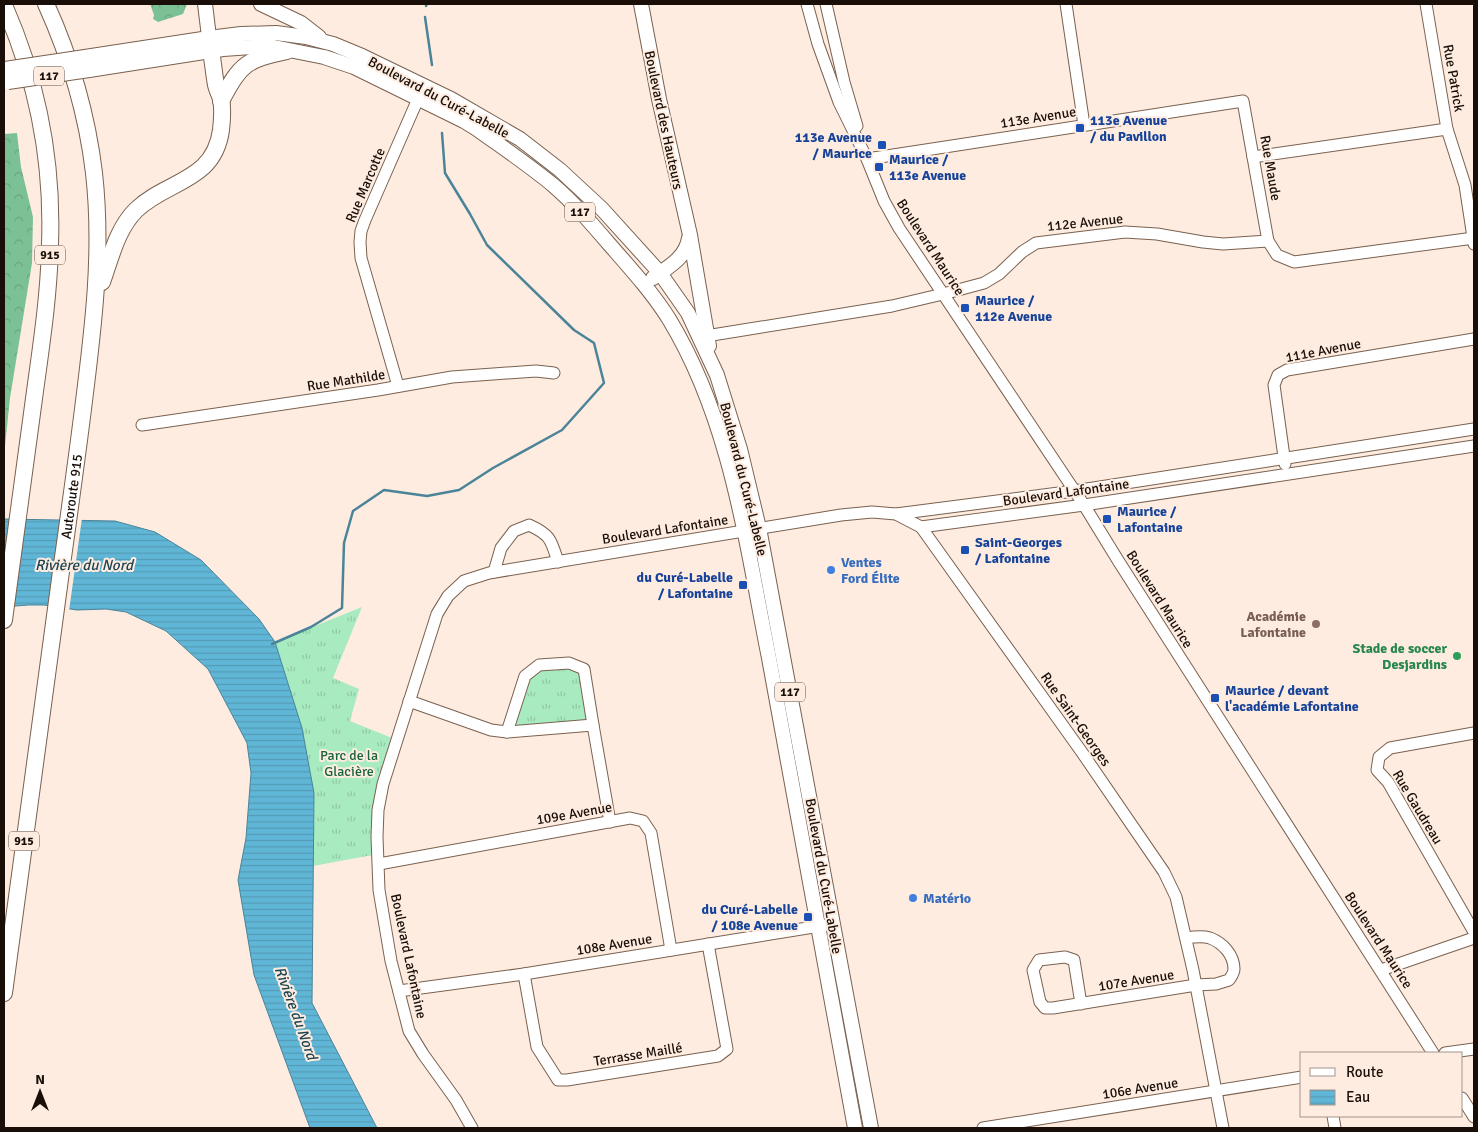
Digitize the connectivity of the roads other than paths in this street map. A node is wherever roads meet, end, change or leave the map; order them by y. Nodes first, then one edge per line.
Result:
1 (46, 4) edge
2 (204, 4) edge
3 (261, 4) edge
4 (641, 4) edge
5 (808, 4) edge
6 (826, 4) edge
7 (1066, 4) edge
8 (1426, 4) edge
9 (4, 5) edge
10 (324, 41) junction
11 (210, 44) junction
12 (287, 51) junction
13 (5, 76) edge
14 (422, 92) junction
15 (221, 101) junction
16 (1243, 101) joint
17 (1084, 125) junction
18 (1447, 129) junction
19 (1254, 158) junction
20 (867, 159) junction
21 (690, 235) junction
22 (1474, 240) edge
23 (1268, 241) junction
24 (660, 273) junction
25 (645, 285) junction
26 (943, 294) junction
27 (96, 300) junction
28 (706, 336) junction
29 (1474, 339) edge
30 (554, 373) dead end
31 (717, 375) junction
32 (398, 386) junction
33 (142, 425) dead end
34 (1474, 429) edge
35 (1474, 446) edge
36 (1284, 458) junction
37 (1211, 470) junction
38 (1287, 474) junction
39 (1214, 485) junction
40 (1074, 490) junction
41 (1084, 505) junction
42 (896, 514) junction
43 (921, 527) junction
44 (759, 528) junction
45 (744, 531) junction
46 (558, 562) junction
47 (494, 572) junction
48 (4, 617) edge
49 (410, 701) junction
50 (593, 725) junction
51 (507, 732) junction
52 (1474, 733) edge
53 (799, 738) junction
54 (785, 741) junction
55 (610, 822) junction
56 (378, 864) junction
57 (826, 925) junction
58 (1474, 932) edge
59 (1186, 938) junction
60 (1474, 938) edge
61 (708, 944) junction
62 (672, 950) junction
63 (1381, 970) junction
64 (524, 974) junction
65 (1196, 985) junction
66 (399, 991) junction
67 (4, 993) edge
68 (1081, 1004) junction
69 (1474, 1048) edge
70 (1432, 1052) edge
71 (1451, 1052) edge
72 (1300, 1076) edge
73 (1216, 1090) junction
74 (1463, 1100) edge
75 (1474, 1117) edge
76 (472, 1128) edge
77 (856, 1128) edge
78 (871, 1128) edge
79 (983, 1128) edge
80 (1223, 1128) edge

1 - 27 highway, Autoroute 915 / 915
2 - 11 main road
3 - 10 main road
4 - 21 main road, Boulevard des Hauteurs
5 - 20 street, Boulevard Maurice
6 - 20 street, Boulevard Maurice
7 - 17 street
8 - 18 street, Rue Patrick
9 - 48 highway, 915
10 - 11 main road, Boulevard du Curé-Labelle
10 - 14 main road, Boulevard du Curé-Labelle / 117
11 - 12 main road, Boulevard du Curé-Labelle / 117
11 - 13 main road, Boulevard du Curé-Labelle, bridge
11 - 15 highway
12 - 14 main road, Boulevard du Curé-Labelle / 117
12 - 15 highway
14 - 24 main road, Boulevard du Curé-Labelle / 117
14 - 25 main road, Boulevard du Curé-Labelle / 117
14 - 32 street, Rue Marcotte
15 - 27 highway
16 - 17 street, 113e Avenue
16 - 19 street, Rue Maude
17 - 20 street, 113e Avenue
18 - 19 street
18 - 22 street, Rue Patrick
19 - 23 street, Rue Maude
20 - 26 street, Boulevard Maurice
21 - 24 main road
21 - 28 main road, Boulevard des Hauteurs
22 - 23 street
23 - 26 street, 112e Avenue
24 - 25 main road
24 - 31 main road, Boulevard du Curé-Labelle / 117
25 - 45 main road, Boulevard du Curé-Labelle / 117
26 - 28 street, 112e Avenue
26 - 40 street, Boulevard Maurice
27 - 67 highway, Autoroute 915 / 915
28 - 31 main road, Boulevard des Hauteurs
29 - 36 street, 111e Avenue
30 - 32 street, Rue Mathilde
31 - 44 main road, Boulevard du Curé-Labelle / 117
32 - 33 street, Rue Mathilde
34 - 36 street, Boulevard Lafontaine
35 - 38 street, Boulevard Lafontaine
36 - 37 street, Boulevard Lafontaine
36 - 38 street, 111e Avenue
37 - 39 street
37 - 40 street, Boulevard Lafontaine
38 - 39 street, Boulevard Lafontaine
39 - 41 street, Boulevard Lafontaine
40 - 41 street, Boulevard Maurice
40 - 42 street, Boulevard Lafontaine
41 - 43 street, Boulevard Lafontaine
41 - 63 street, Boulevard Maurice
42 - 43 street, Boulevard Lafontaine
42 - 44 street, Boulevard Lafontaine
43 - 59 street, Rue Saint-Georges
44 - 45 street, Boulevard Lafontaine
44 - 53 main road, Boulevard du Curé-Labelle / 117
45 - 46 street, Boulevard Lafontaine
45 - 54 main road, Boulevard du Curé-Labelle / 117
46 - 47 street, Boulevard Lafontaine
46 - 47 street
47 - 49 street, Boulevard Lafontaine
49 - 51 street
49 - 56 street, Boulevard Lafontaine
50 - 51 street
50 - 51 street
50 - 55 street
52 - 58 street, Rue Gaudreau
53 - 54 main road
53 - 57 main road, Boulevard du Curé-Labelle / 117
54 - 57 main road, Boulevard du Curé-Labelle / 117
55 - 56 street, 109e Avenue
55 - 62 street, 109e Avenue
56 - 66 street, Boulevard Lafontaine
57 - 61 street, 108e Avenue
57 - 77 main road, Boulevard du Curé-Labelle / 117
57 - 78 main road, Boulevard du Curé-Labelle / 117
59 - 65 street, Rue Saint-Georges
59 - 65 street
60 - 63 street
61 - 62 street, 108e Avenue
61 - 64 street, Terrasse Maillé
62 - 64 street, 108e Avenue
63 - 70 street, Boulevard Maurice
64 - 66 street, 108e Avenue
65 - 68 street, 107e Avenue
65 - 73 street, Rue Saint-Georges
66 - 76 street, Boulevard Lafontaine
68 - 68 street, 107e Avenue
69 - 71 street
72 - 73 street, 106e Avenue
73 - 79 street, 106e Avenue
73 - 80 street, Rue Saint-Georges
74 - 75 street

